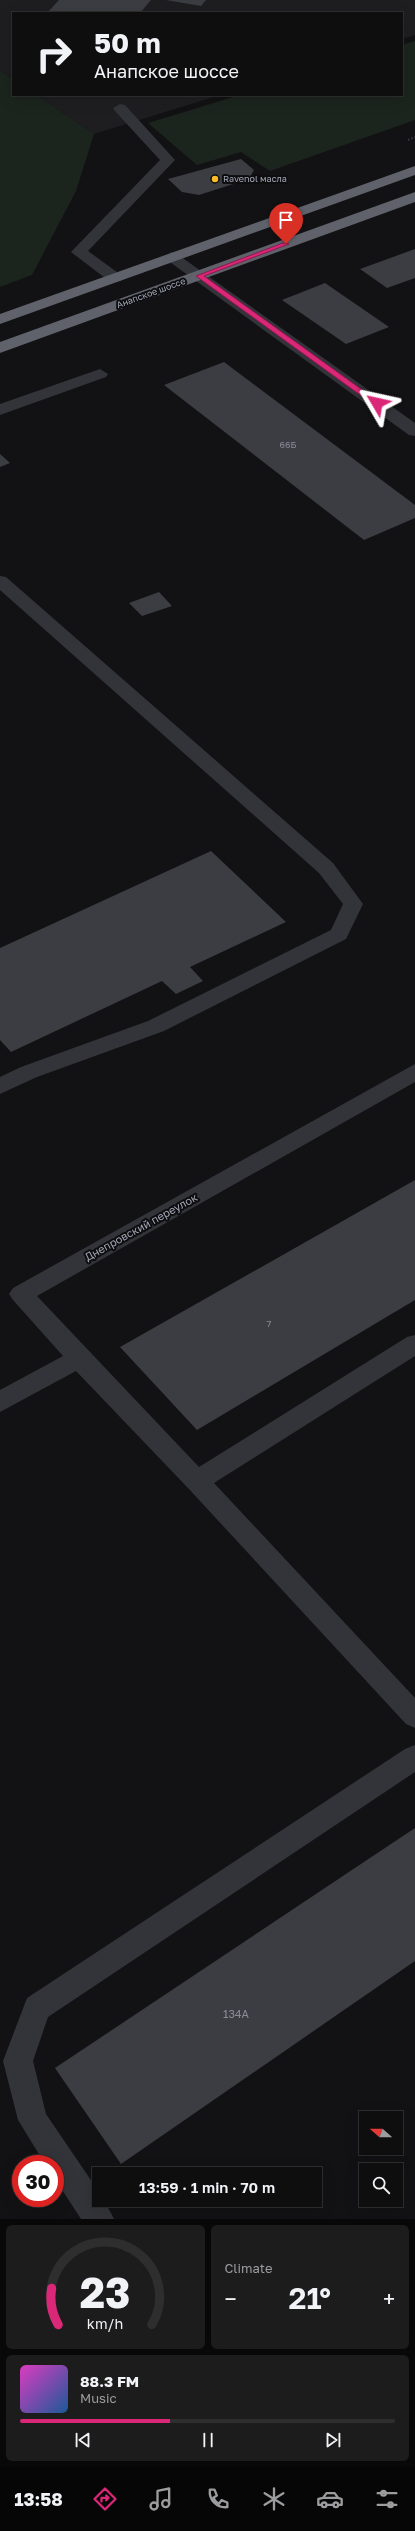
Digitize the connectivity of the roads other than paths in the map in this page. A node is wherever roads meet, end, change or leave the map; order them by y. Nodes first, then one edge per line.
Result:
1 (120, 108) dead end
2 (415, 170) edge
3 (415, 197) edge
4 (172, 257) junction
5 (200, 276) junction
6 (115, 278) junction
7 (0, 319) edge
8 (0, 348) edge
9 (100, 374) dead end
10 (0, 410) edge
11 (415, 430) edge
12 (2, 585) edge
13 (415, 1072) edge
14 (0, 1086) edge
15 (415, 1344) edge
16 (79, 1358) junction
17 (0, 1402) edge
18 (197, 1481) junction
19 (415, 1716) edge
20 (415, 1757) edge
21 (99, 2219) edge

1 - 6 street
2 - 4 highway
3 - 5 highway, Анапское шоссе
4 - 5 street
4 - 6 highway
5 - 8 highway, Анапское шоссе
5 - 11 street
6 - 7 highway
9 - 10 street
12 - 14 street
13 - 16 street, Днепровский переулок
15 - 18 street
16 - 17 street
16 - 18 street
18 - 19 street
20 - 21 street

